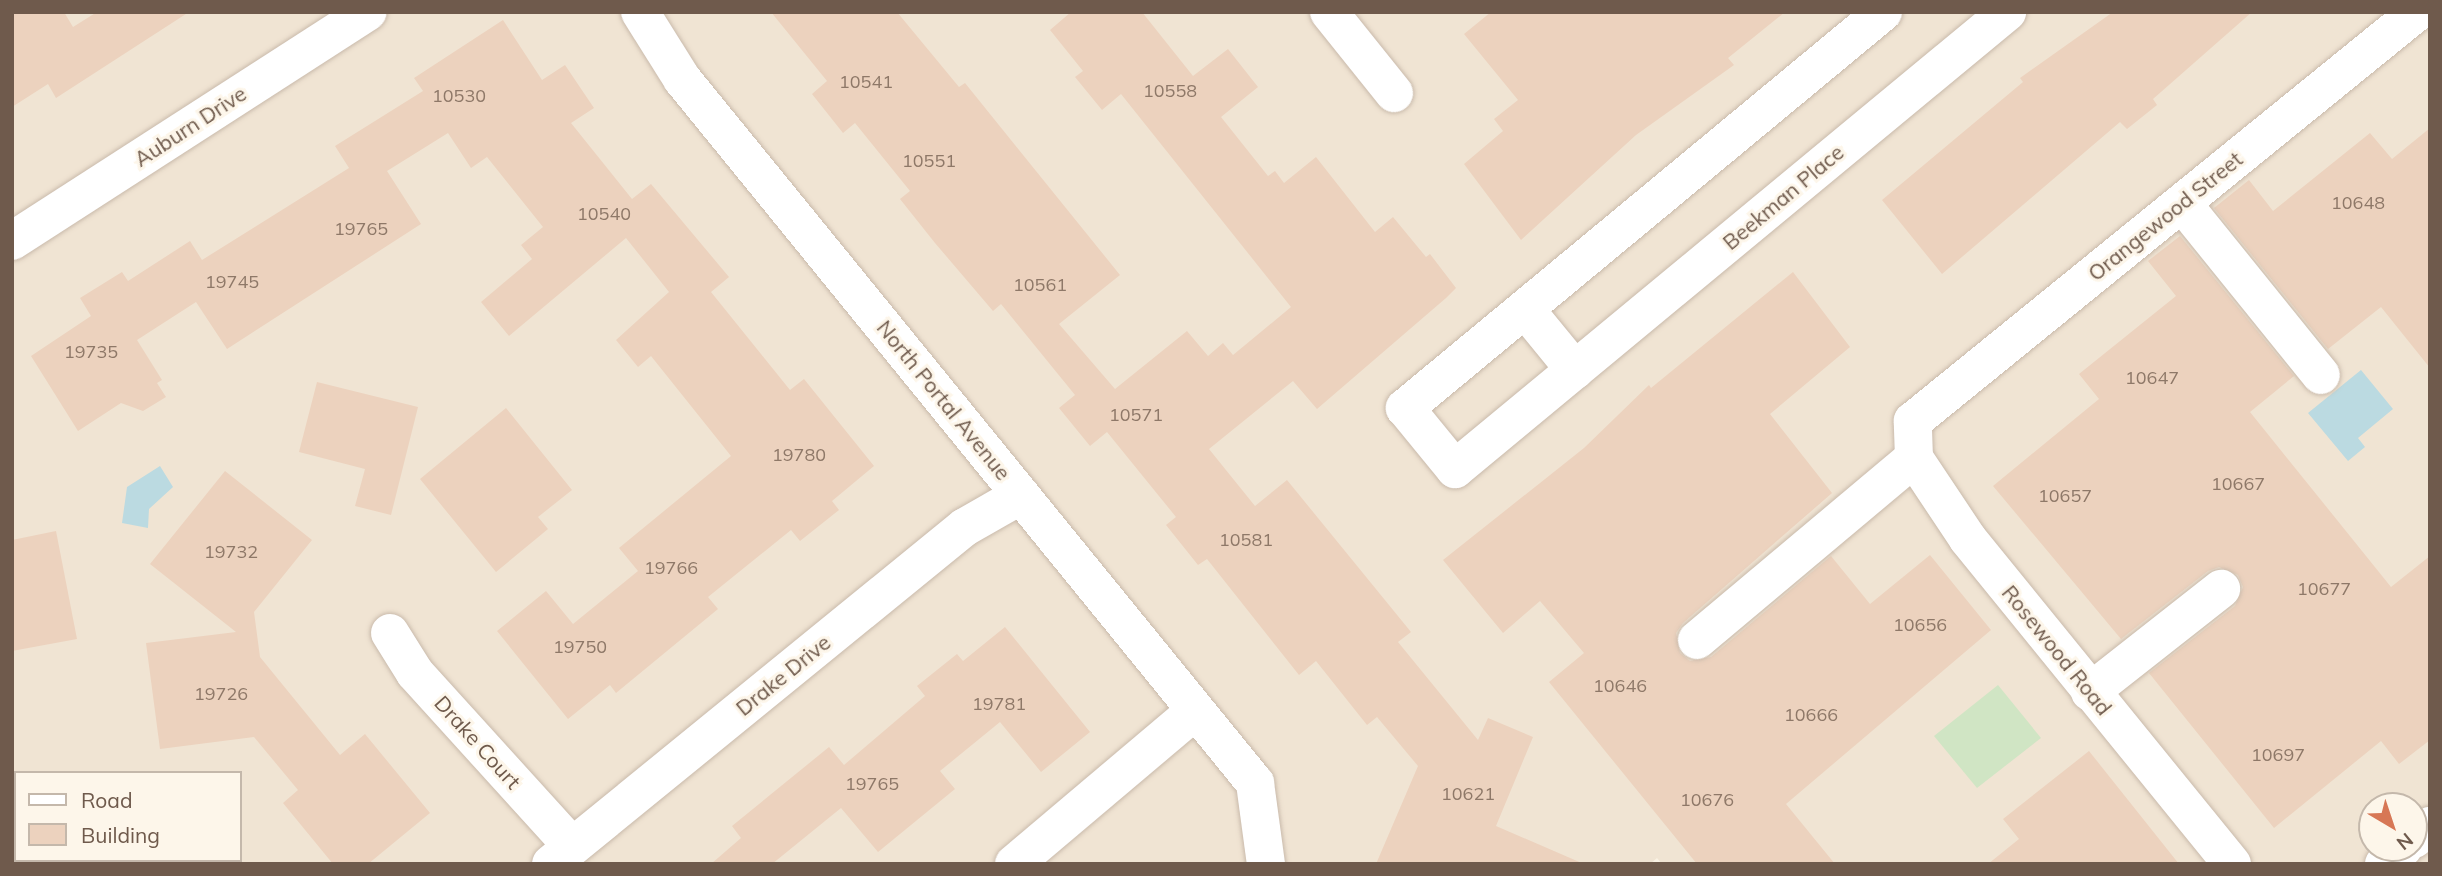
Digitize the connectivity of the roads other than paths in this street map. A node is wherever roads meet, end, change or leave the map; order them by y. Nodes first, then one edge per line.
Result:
1 (369, 12) edge
2 (640, 12) edge
3 (1329, 12) edge
4 (1884, 12) edge
5 (2417, 12) edge
6 (1993, 16) edge
7 (1394, 93) dead end
8 (2182, 203) junction
9 (12, 241) edge
10 (1525, 309) junction
11 (1575, 369) junction
12 (2321, 374) dead end
13 (1914, 458) junction
14 (1021, 495) junction
15 (2221, 589) dead end
16 (390, 633) dead end
17 (1698, 640) dead end
18 (2090, 692) junction
19 (1195, 711) junction
20 (562, 855) edge
21 (1014, 864) edge
22 (1266, 864) edge
23 (2232, 864) edge

1 - 9 street, Auburn Drive
2 - 14 street, North Portal Avenue
3 - 7 street
4 - 10 street, Beekman Place
5 - 8 street, Orangewood Street
6 - 11 street, Beekman Place
8 - 12 street
8 - 13 street, Orangewood Street
10 - 11 street
10 - 11 street, Beekman Place
13 - 17 street
13 - 18 street, Rosewood Road
14 - 19 street, North Portal Avenue
14 - 20 street, Drake Drive
15 - 18 street
16 - 20 street, Drake Court
18 - 23 street, Rosewood Road
19 - 21 street
19 - 22 street, North Portal Avenue

